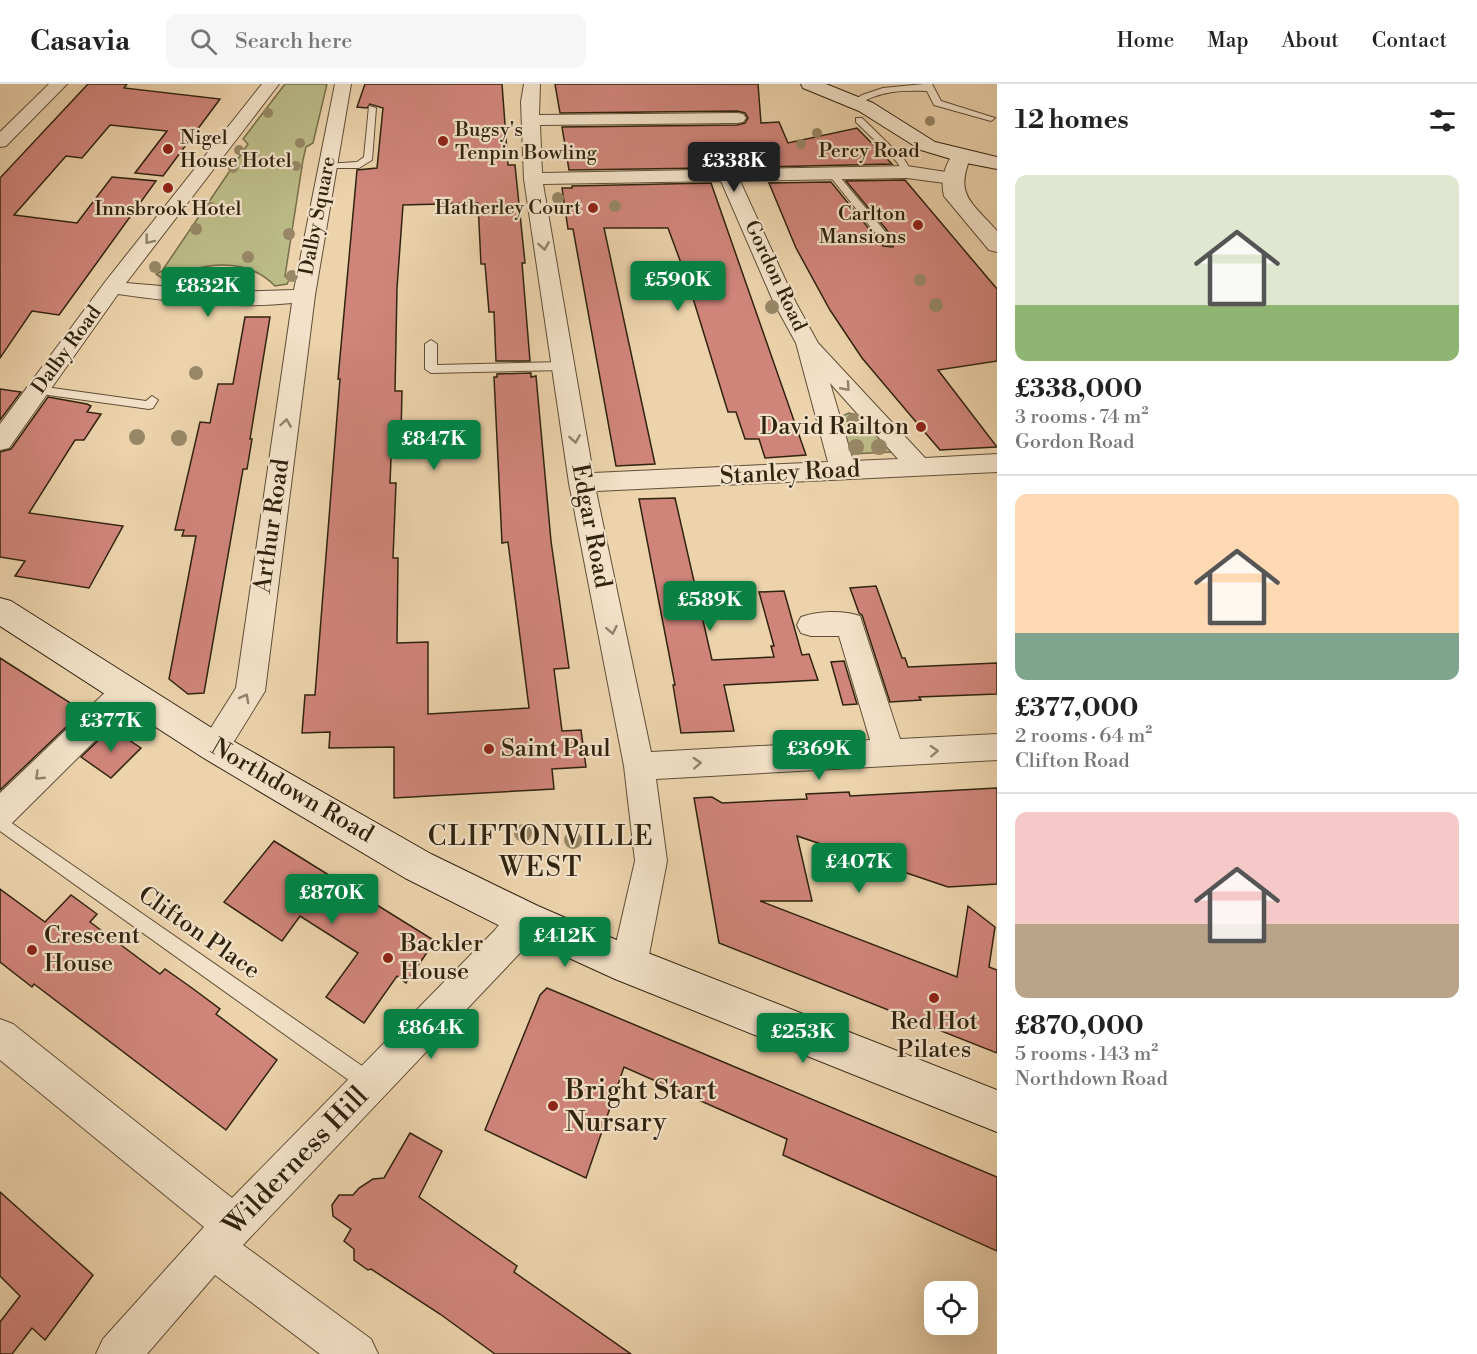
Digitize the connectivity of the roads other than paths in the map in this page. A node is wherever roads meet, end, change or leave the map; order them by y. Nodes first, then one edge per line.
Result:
1 (58, 84) edge
2 (271, 84) edge
3 (343, 84) edge
4 (532, 84) edge
5 (810, 84) edge
6 (929, 86) edge
7 (372, 108) dead end
8 (857, 111) junction
9 (737, 118) dead end
10 (991, 118) dead end
11 (531, 120) junction
12 (0, 142) edge
13 (961, 156) junction
14 (997, 163) edge
15 (328, 166) junction
16 (907, 172) junction
17 (832, 173) junction
18 (728, 175) junction
19 (952, 178) junction
20 (533, 179) junction
21 (889, 243) dead end
22 (997, 245) edge
23 (112, 287) junction
24 (304, 295) junction
25 (807, 343) junction
26 (431, 344) dead end
27 (563, 366) junction
28 (38, 390) junction
29 (152, 400) dead end
30 (2, 435) edge
31 (997, 463) edge
32 (919, 467) junction
33 (843, 471) junction
34 (582, 483) junction
35 (0, 610) edge
36 (812, 625) dead end
37 (126, 691) junction
38 (214, 747) junction
39 (997, 747) edge
40 (889, 753) junction
41 (639, 766) junction
42 (0, 814) edge
43 (0, 822) edge
44 (525, 919) junction
45 (629, 965) junction
46 (4, 1049) edge
47 (370, 1084) junction
48 (997, 1111) edge
49 (223, 1236) junction
50 (118, 1354) edge
51 (356, 1354) edge

1 - 12 street
2 -> 23 street
3 - 15 street, Dalby Square
4 - 11 street, Edgar Road
5 - 8 main road
6 - 8 lane
6 - 10 lane
7 - 15 lane
8 - 13 main road
8 - 16 lane
9 - 11 street
11 - 20 street, Edgar Road
13 - 14 main road
13 - 19 main road
15 - 24 street, Dalby Square
16 - 17 street, Percy Road
16 - 19 street, Percy Road
17 - 18 street, Percy Road
17 - 21 lane
18 - 20 street, Percy Road
18 - 25 street, Gordon Road
19 - 22 main road
20 -> 27 street, Edgar Road
23 - 24 street, Dalby Square
23 - 28 street, Dalby Road
38 -> 24 street, Arthur Road
25 -> 32 street, Gordon Road
25 - 33 street, Gordon Road
26 - 27 lane
27 -> 34 street, Edgar Road
28 - 29 lane
28 - 30 street, Dalby Road
31 - 32 street, Stanley Road
32 - 33 street, Stanley Road
33 - 34 street, Stanley Road
34 -> 41 street, Edgar Road
35 - 37 main road, Northdown Road
36 - 40 street
37 - 38 main road, Northdown Road
37 -> 42 street
38 - 44 main road, Northdown Road
40 -> 39 street
41 -> 40 street
41 - 45 street, Edgar Road
43 - 47 lane, Clifton Place
44 - 45 main road, Northdown Road
44 - 47 street, Wilderness Hill
45 - 48 main road, Northdown Road
46 - 49 street
47 - 49 street, Wilderness Hill
49 - 50 street, Wilderness Hill
49 - 51 street

